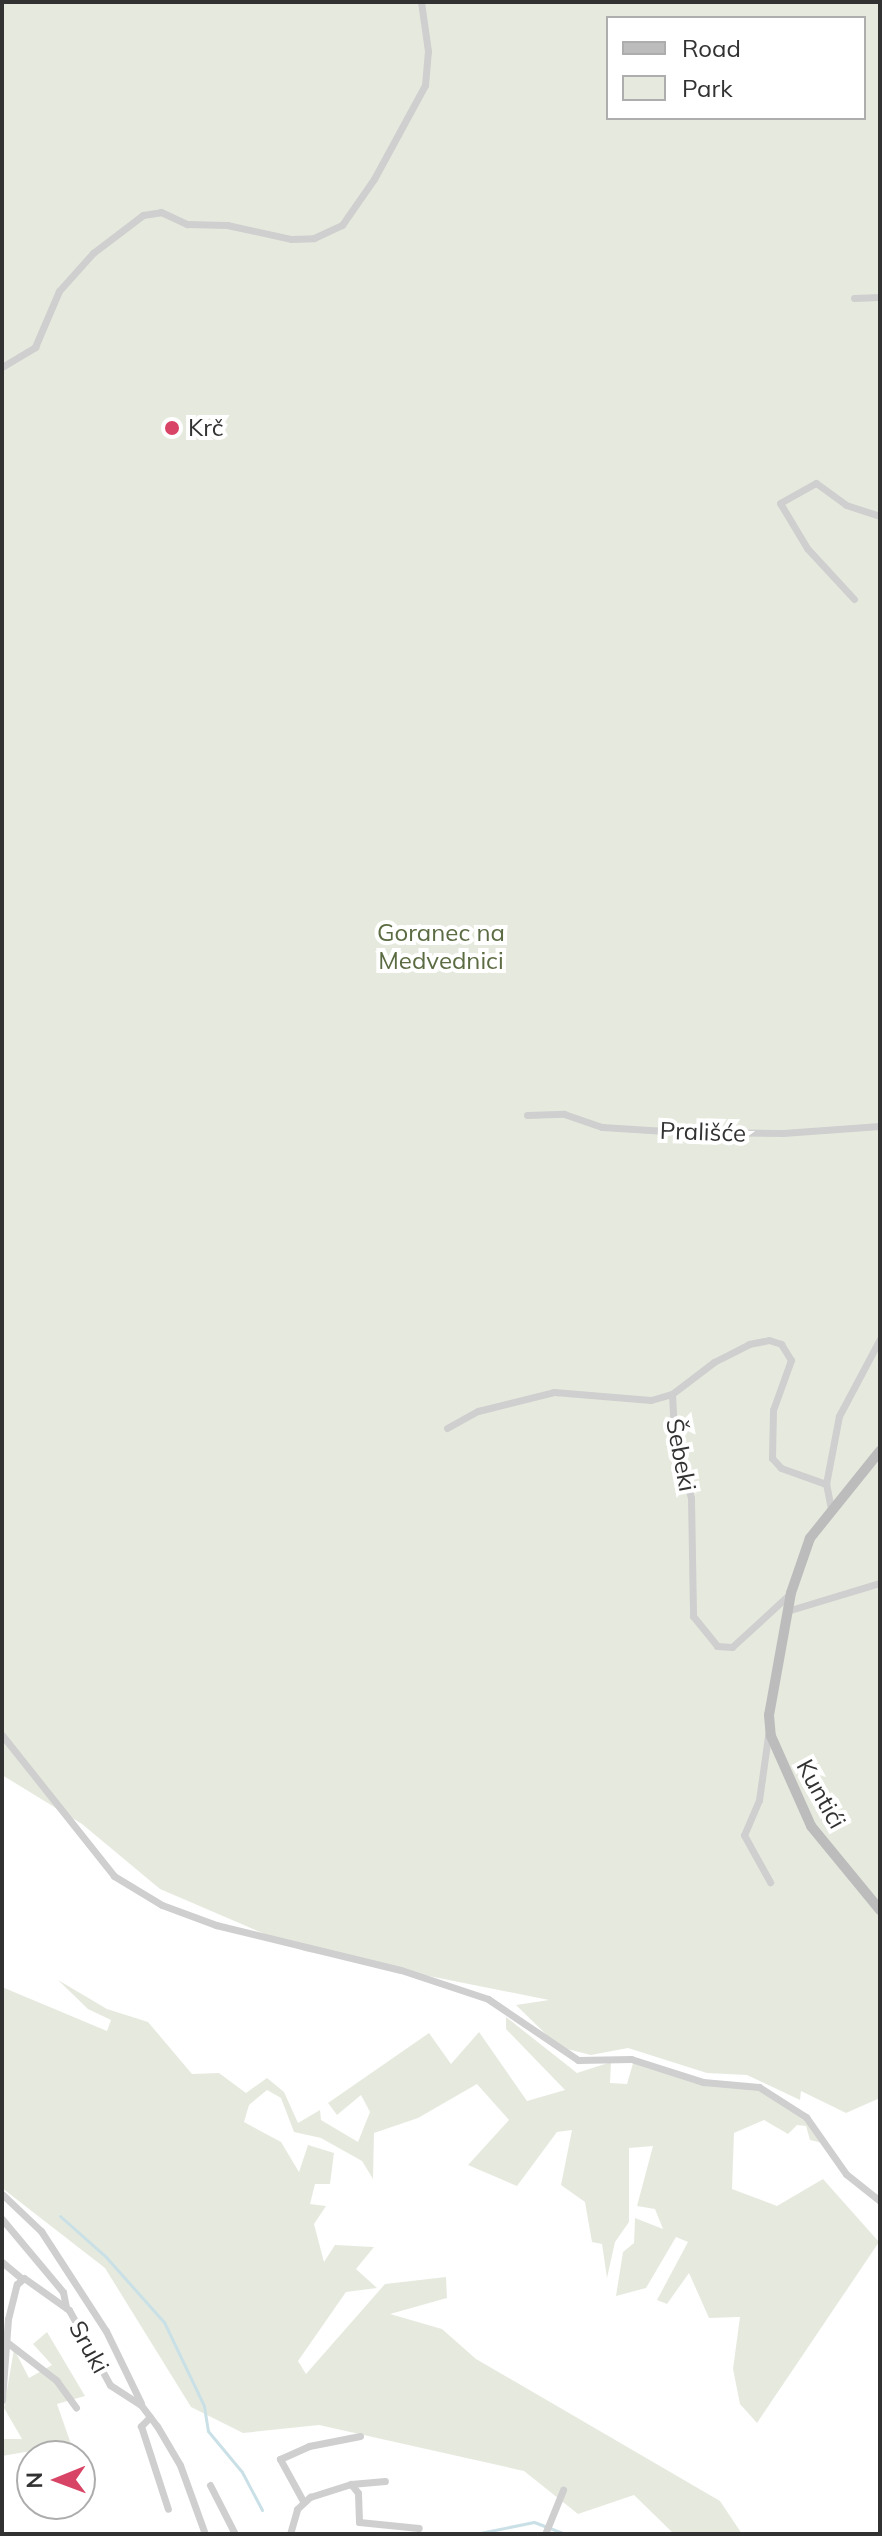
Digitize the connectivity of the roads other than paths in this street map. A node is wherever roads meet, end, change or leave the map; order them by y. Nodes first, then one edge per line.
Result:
1 (421, 2) edge
2 (880, 297) edge
3 (854, 298) dead end
4 (2, 367) edge
5 (880, 516) edge
6 (854, 599) dead end
7 (527, 1115) dead end
8 (880, 1126) edge
9 (880, 1339) edge
10 (672, 1394) junction
11 (447, 1428) dead end
12 (880, 1451) edge
13 (826, 1484) junction
14 (831, 1509) junction
15 (880, 1583) edge
16 (791, 1593) junction
17 (787, 1611) junction
18 (770, 1727) junction
19 (2, 1735) edge
20 (770, 1882) dead end
21 (880, 1910) edge
22 (2, 2194) edge
23 (880, 2201) edge
24 (2, 2219) edge
25 (2, 2262) edge
26 (20, 2277) junction
27 (66, 2308) junction
28 (8, 2343) junction
29 (2, 2400) edge
30 (141, 2405) junction
31 (76, 2408) dead end
32 (150, 2417) junction
33 (360, 2436) dead end
34 (385, 2481) dead end
35 (351, 2484) junction
36 (210, 2485) dead end
37 (563, 2490) dead end
38 (303, 2501) junction
39 (168, 2509) dead end
40 (419, 2528) dead end
41 (205, 2534) edge
42 (235, 2534) edge
43 (290, 2534) edge
44 (545, 2534) edge

1 - 4 street
2 - 3 street
5 - 6 street
7 - 8 street, Prališće
9 - 13 street
10 - 11 street, Šebeki
10 - 13 street
10 - 16 street, Šebeki
12 - 14 street, Kuntići
13 - 14 street
14 - 16 street, Kuntići
15 - 17 street
16 - 17 street, Kuntići
17 - 18 street, Kuntići
18 - 20 street, Kuntići
18 - 21 street, Kuntići
19 - 23 street
22 - 30 street
24 - 27 street
25 - 26 street, Sruki
26 - 27 street, Sruki
26 - 28 street
27 - 30 street, Sruki
28 - 29 street
28 - 31 street
30 - 32 street, Sruki
32 - 39 street
32 - 41 street, Sruki
33 - 38 street
34 - 35 street
35 - 38 street
35 - 40 street
36 - 42 street
37 - 44 street
38 - 43 street

